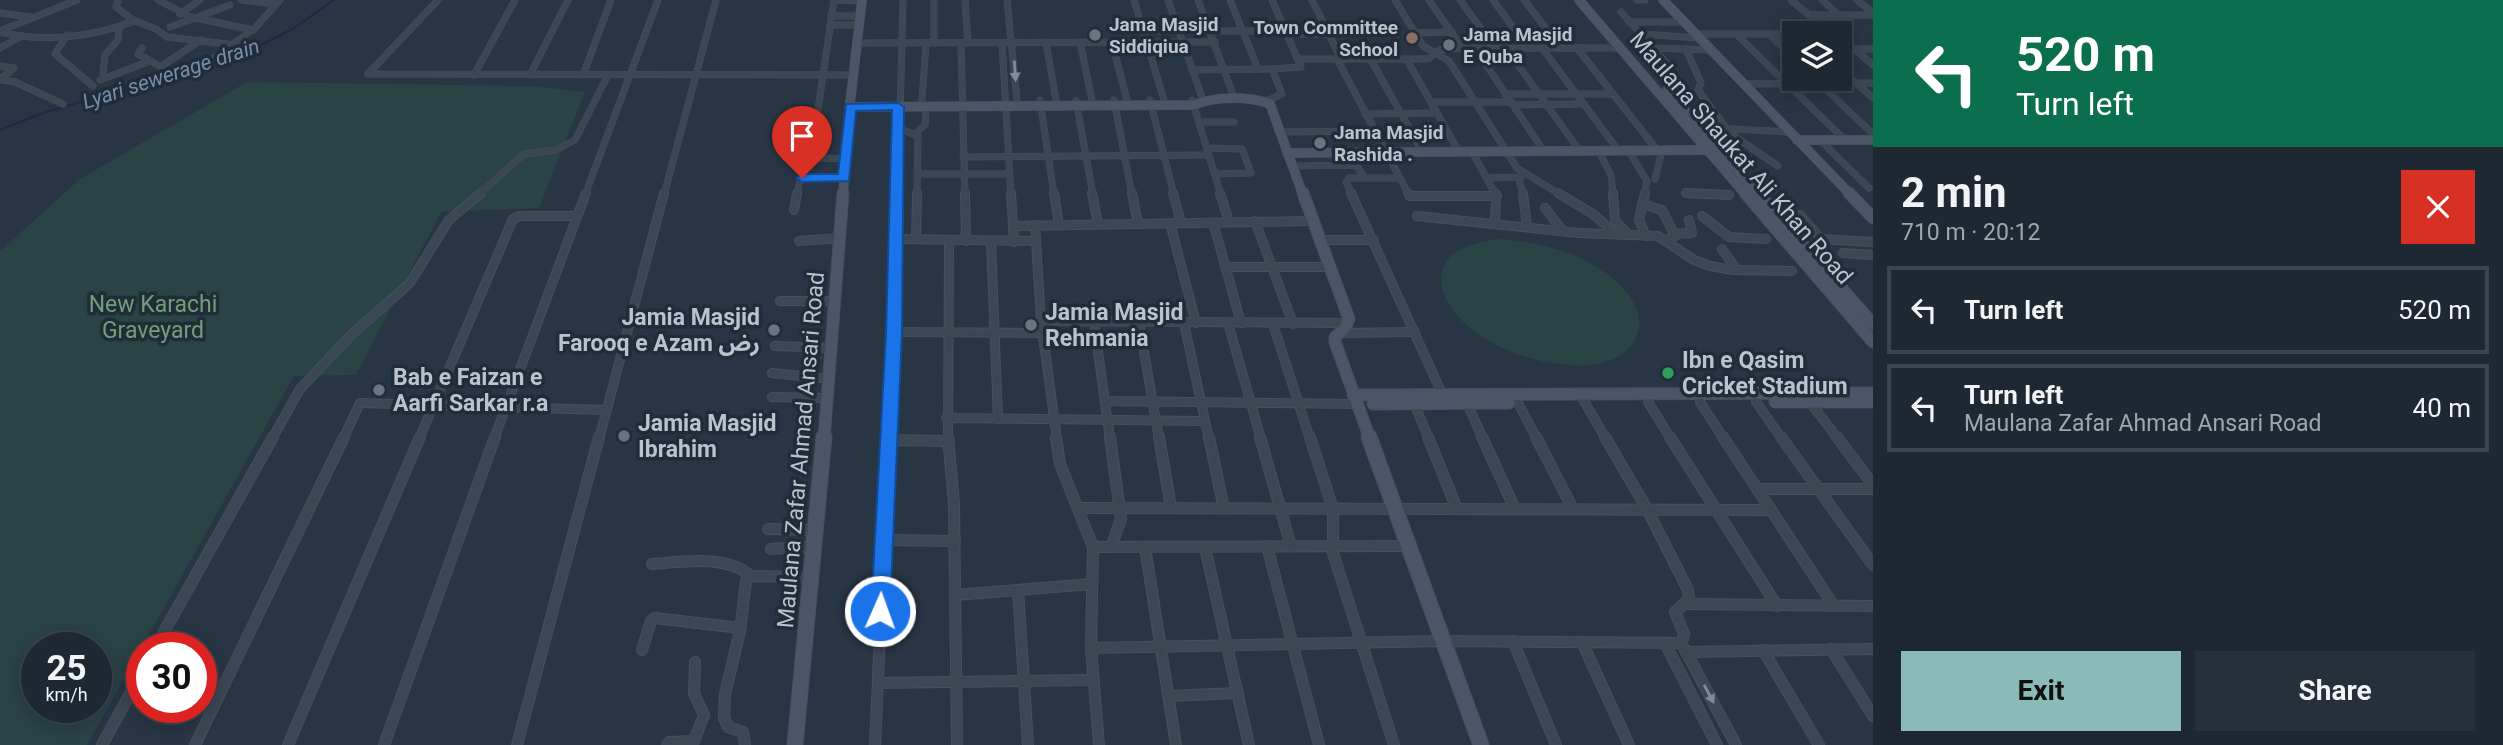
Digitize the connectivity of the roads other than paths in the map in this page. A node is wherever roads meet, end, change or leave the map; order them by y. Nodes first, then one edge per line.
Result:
1 (76, 0) edge
2 (118, 0) edge
3 (158, 0) edge
4 (200, 0) edge
5 (241, 0) edge
6 (438, 0) edge
7 (515, 0) edge
8 (568, 0) edge
9 (611, 0) edge
10 (658, 0) edge
11 (716, 0) edge
12 (834, 0) edge
13 (862, 0) edge
14 (903, 0) edge
15 (934, 0) edge
16 (965, 0) edge
17 (1007, 0) edge
18 (1134, 0) edge
19 (1168, 0) edge
20 (1198, 0) edge
21 (1230, 0) edge
22 (1272, 0) edge
23 (1312, 0) edge
24 (1395, 0) edge
25 (1429, 0) edge
26 (1460, 0) edge
27 (1493, 0) edge
28 (1524, 0) edge
29 (1579, 0) edge
30 (1588, 0) edge
31 (1637, 0) edge
32 (1645, 0) edge
33 (1663, 0) edge
34 (1791, 0) edge
35 (1822, 0) edge
36 (1857, 0) edge
37 (277, 2) edge
38 (230, 5) dead end
39 (1621, 12) dead end
40 (0, 13) edge
41 (180, 14) junction
42 (1816, 15) junction
43 (1839, 15) junction
44 (1872, 15) edge
45 (831, 16) junction
46 (32, 18) junction
47 (191, 18) junction
48 (860, 20) junction
49 (134, 21) junction
50 (1823, 21) edge
51 (1629, 22) junction
52 (1684, 22) junction
53 (830, 25) junction
54 (170, 27) dead end
55 (119, 29) junction
56 (253, 30) junction
57 (0, 31) edge
58 (1144, 31) junction
59 (1178, 31) junction
60 (1210, 31) junction
61 (1242, 31) junction
62 (1287, 32) junction
63 (1415, 33) junction
64 (1452, 33) junction
65 (1329, 34) junction
66 (1641, 34) junction
67 (1736, 34) junction
68 (1769, 34) junction
69 (1782, 34) edge
70 (67, 35) junction
71 (23, 36) junction
72 (1697, 36) junction
73 (173, 38) junction
74 (201, 40) junction
75 (1215, 41) junction
76 (1046, 42) junction
77 (1080, 42) junction
78 (1112, 42) junction
79 (1147, 42) junction
80 (1182, 42) junction
81 (859, 43) junction
82 (900, 43) junction
83 (926, 43) junction
84 (934, 43) junction
85 (964, 43) junction
86 (1002, 43) junction
87 (1013, 43) junction
88 (235, 45) junction
89 (1782, 46) edge
90 (0, 48) edge
91 (142, 48) dead end
92 (1462, 48) junction
93 (1475, 48) junction
94 (1495, 48) junction
95 (1506, 48) junction
96 (1528, 48) junction
97 (1542, 48) junction
98 (1561, 48) junction
99 (1577, 48) junction
100 (1620, 48) junction
101 (1654, 48) junction
102 (1686, 49) junction
103 (1854, 49) joint
104 (1873, 49) edge
105 (1711, 50) junction
106 (185, 51) junction
107 (1434, 53) junction
108 (212, 59) dead end
109 (1299, 59) junction
110 (1339, 59) junction
111 (1371, 60) junction
112 (1407, 60) junction
113 (150, 61) junction
114 (1873, 65) edge
115 (0, 66) edge
116 (160, 67) junction
117 (1671, 68) dead end
118 (1225, 69) junction
119 (1258, 69) junction
120 (1272, 69) junction
121 (1192, 70) junction
122 (172, 73) dead end
123 (474, 75) junction
124 (530, 75) junction
125 (583, 75) junction
126 (608, 75) junction
127 (629, 75) junction
128 (695, 75) junction
129 (823, 75) junction
130 (854, 75) junction
131 (1782, 79) edge
132 (1852, 79) edge
133 (0, 80) edge
134 (1852, 83) edge
135 (1856, 83) junction
136 (1873, 83) edge
137 (1744, 84) junction
138 (1782, 84) edge
139 (93, 86) dead end
140 (1794, 91) edge
141 (1828, 91) edge
142 (1576, 93) junction
143 (1506, 94) junction
144 (1539, 94) junction
145 (1614, 94) junction
146 (1873, 99) edge
147 (1017, 100) junction
148 (1056, 100) junction
149 (1092, 100) junction
150 (1127, 100) junction
151 (1164, 100) junction
152 (1235, 100) junction
153 (1267, 101) junction
154 (1197, 102) junction
155 (1431, 102) junction
156 (1473, 102) junction
157 (850, 103) junction
158 (898, 103) junction
159 (924, 103) junction
160 (962, 103) junction
161 (1115, 103) junction
162 (1151, 103) junction
163 (64, 104) dead end
164 (1005, 104) junction
165 (1041, 104) junction
166 (1076, 104) junction
167 (1512, 104) junction
168 (1546, 104) junction
169 (1584, 104) junction
170 (1437, 113) junction
171 (1365, 114) junction
172 (1401, 114) junction
173 (1199, 122) junction
174 (1234, 122) dead end
175 (1688, 127) junction
176 (1700, 127) junction
177 (898, 128) junction
178 (1725, 128) junction
179 (1374, 131) junction
180 (1280, 132) junction
181 (916, 134) junction
182 (1873, 134) edge
183 (1793, 136) junction
184 (1820, 140) junction
185 (1845, 140) junction
186 (1873, 140) edge
187 (1458, 150) junction
188 (1471, 150) junction
189 (1503, 150) junction
190 (1543, 150) junction
191 (1579, 150) junction
192 (1598, 150) junction
193 (1623, 150) junction
194 (1658, 150) junction
195 (1708, 150) junction
196 (1422, 151) junction
197 (1208, 152) junction
198 (1384, 152) junction
199 (1164, 155) junction
200 (1008, 156) junction
201 (1049, 156) junction
202 (1087, 156) junction
203 (1125, 156) junction
204 (963, 157) junction
205 (846, 159) junction
206 (1290, 160) junction
207 (1778, 166) dead end
208 (917, 174) junction
209 (964, 174) junction
210 (1010, 174) junction
211 (1215, 174) junction
212 (1522, 176) junction
213 (844, 178) junction
214 (1364, 178) junction
215 (1399, 178) junction
216 (1487, 178) junction
217 (1655, 179) dead end
218 (1844, 188) junction
219 (1871, 188) edge
220 (1685, 193) dead end
221 (1728, 195) dead end
222 (1496, 197) junction
223 (1642, 204) junction
224 (1545, 208) dead end
225 (794, 210) dead end
226 (1800, 215) dead end
227 (577, 216) junction
228 (1416, 216) dead end
229 (1702, 216) dead end
230 (1873, 218) edge
231 (1689, 220) dead end
232 (1255, 221) junction
233 (1311, 221) junction
234 (1213, 222) junction
235 (1229, 222) junction
236 (1170, 223) junction
237 (1181, 223) junction
238 (1495, 223) junction
239 (1098, 224) junction
240 (1138, 224) junction
241 (1035, 225) junction
242 (1059, 225) junction
243 (1013, 226) junction
244 (1527, 227) junction
245 (1563, 231) junction
246 (1617, 235) junction
247 (1629, 235) junction
248 (1646, 236) junction
249 (1671, 237) junction
250 (840, 238) junction
251 (897, 239) junction
252 (916, 239) junction
253 (1766, 239) dead end
254 (949, 240) junction
255 (1319, 240) junction
256 (1374, 240) junction
257 (966, 241) junction
258 (991, 241) junction
259 (1036, 241) junction
260 (799, 242) dead end
261 (1014, 242) junction
262 (1873, 242) edge
263 (1722, 249) dead end
264 (1843, 253) dead end
265 (1862, 254) junction
266 (1873, 255) edge
267 (1873, 265) edge
268 (1226, 267) junction
269 (1272, 267) junction
270 (1329, 267) junction
271 (1736, 269) junction
272 (1792, 271) dead end
273 (780, 301) dead end
274 (836, 301) junction
275 (1041, 321) junction
276 (1094, 322) junction
277 (1139, 322) junction
278 (1184, 323) junction
279 (1196, 323) junction
280 (1228, 323) junction
281 (1241, 323) junction
282 (1273, 324) junction
283 (1293, 324) junction
284 (1873, 324) edge
285 (1343, 328) junction
286 (894, 332) junction
287 (1415, 332) junction
288 (948, 333) junction
289 (995, 333) junction
290 (1043, 333) junction
291 (1873, 342) edge
292 (775, 346) dead end
293 (832, 348) junction
294 (772, 373) dead end
295 (830, 379) junction
296 (1873, 393) edge
297 (772, 397) dead end
298 (828, 398) junction
299 (1582, 398) junction
300 (1355, 399) junction
301 (1445, 399) junction
302 (1105, 401) junction
303 (1648, 402) junction
304 (1700, 402) junction
305 (1756, 402) junction
306 (1810, 402) junction
307 (1873, 402) edge
308 (434, 403) junction
309 (1153, 403) junction
310 (1414, 403) junction
311 (1467, 403) junction
312 (1518, 403) junction
313 (1202, 404) junction
314 (1250, 404) junction
315 (1298, 404) junction
316 (506, 406) junction
317 (606, 410) junction
318 (947, 418) junction
319 (998, 419) junction
320 (1052, 419) junction
321 (1108, 420) junction
322 (1156, 420) junction
323 (1205, 421) junction
324 (888, 440) junction
325 (948, 440) junction
326 (1873, 487) edge
327 (1757, 489) junction
328 (1818, 489) junction
329 (1077, 508) junction
330 (1120, 508) junction
331 (1171, 508) junction
332 (1224, 509) junction
333 (1280, 509) junction
334 (1333, 509) junction
335 (1457, 509) junction
336 (1516, 509) junction
337 (1573, 509) junction
338 (1647, 509) junction
339 (1716, 509) junction
340 (1394, 510) junction
341 (1771, 510) junction
342 (768, 529) dead end
343 (816, 530) junction
344 (883, 540) junction
345 (955, 541) junction
346 (1093, 546) junction
347 (1331, 546) junction
348 (1408, 546) junction
349 (814, 547) junction
350 (1111, 547) junction
351 (1145, 547) junction
352 (1205, 547) junction
353 (1267, 547) junction
354 (1291, 547) junction
355 (771, 549) dead end
356 (652, 564) dead end
357 (1873, 565) edge
358 (751, 576) junction
359 (811, 578) junction
360 (1092, 584) junction
361 (1018, 590) junction
362 (955, 595) junction
363 (1684, 604) junction
364 (1777, 606) junction
365 (1834, 606) junction
366 (1873, 607) edge
367 (740, 628) junction
368 (164, 632) edge
369 (1443, 641) junction
370 (1513, 641) junction
371 (1581, 642) junction
372 (1362, 643) junction
373 (1664, 643) junction
374 (1293, 645) junction
375 (1228, 647) junction
376 (1091, 648) junction
377 (1161, 648) junction
378 (1684, 648) junction
379 (1830, 649) junction
380 (1873, 649) edge
381 (642, 650) dead end
382 (1763, 650) junction
383 (695, 662) dead end
384 (1093, 680) junction
385 (1024, 681) junction
386 (878, 682) junction
387 (956, 682) junction
388 (1238, 693) junction
389 (1169, 696) junction
390 (126, 701) edge
391 (1873, 716) edge
392 (102, 745) edge
393 (195, 745) edge
394 (288, 745) edge
395 (384, 745) edge
396 (517, 745) edge
397 (667, 745) edge
398 (745, 745) edge
399 (795, 745) edge
400 (875, 745) edge
401 (957, 745) edge
402 (1028, 745) edge
403 (1099, 745) edge
404 (1176, 745) edge
405 (1249, 745) edge
406 (1319, 745) edge
407 (1394, 745) edge
408 (1481, 745) edge
409 (1556, 745) edge
410 (1629, 745) edge
411 (1717, 745) edge
412 (1736, 745) edge
413 (1819, 745) edge

1 - 46 street
2 - 49 street
3 - 41 street
4 - 41 street
5 - 37 street
6 - 123 street
7 - 123 street
8 - 124 street
9 - 125 street
10 - 127 street
11 - 128 street
12 - 13 street
12 - 45 street
13 - 48 street, Maulana Zafar Ahmad Ansari Road
14 - 82 street
15 - 84 street
16 - 85 street
17 - 87 street
18 - 58 street
19 - 59 street
20 - 60 street
21 - 61 street
22 - 62 street
23 - 65 street
24 - 63 street
25 - 64 street
26 - 94 street
27 - 96 street
28 - 98 street
29 - 100 street, Maulana Shaukat Ali Khan Road
30 - 176 street, Maulana Shaukat Ali Khan Road
31 - 32 street
33 - 52 street
34 - 42 street
35 - 43 street
36 - 44 street
37 - 56 street
38 - 47 street
39 - 51 street
40 - 46 street
41 - 47 street
42 - 43 street
42 - 50 street
43 - 44 street
45 - 48 street
45 - 53 street
46 - 57 street
47 - 54 street
47 - 56 street
48 - 53 street
48 - 81 street, Maulana Zafar Ahmad Ansari Road
49 - 55 street
49 - 73 street
51 - 52 street
51 - 66 street
52 - 72 street
53 - 129 street
55 - 70 street
55 - 113 street
56 - 88 street
57 - 71 street
58 - 59 street
58 - 79 street
59 - 60 street
59 - 80 street
60 - 61 street
60 - 75 street
61 - 62 street
61 - 119 street
62 - 65 street
62 - 109 street
63 - 64 street
63 - 107 street
64 - 92 street
65 - 110 street
66 - 72 street
66 - 101 street
67 - 68 street
67 - 72 street
67 - 131 street
68 - 69 street
68 - 89 street
70 - 71 street
70 - 139 street
71 - 90 street
72 - 105 street
73 - 74 street
73 - 106 street
74 - 88 street
74 - 106 street
75 - 80 street
75 - 118 street
76 - 77 street
76 - 87 street
76 - 148 street
77 - 78 street
77 - 149 street
78 - 79 street
78 - 150 street
79 - 80 street
79 - 151 street
80 - 121 street
81 - 82 street
81 - 130 street, Maulana Zafar Ahmad Ansari Road
82 - 83 street
82 - 158 street
83 - 84 street
83 - 159 street
84 - 85 street
85 - 86 street
85 - 160 street
86 - 87 street
86 - 164 street
87 -> 147 street
88 - 108 street
91 - 113 street
92 - 93 street
92 - 107 street
93 - 94 street
93 - 143 street
94 - 95 street
95 - 96 street
95 - 144 street
96 - 97 street
97 - 98 street
97 - 142 street
98 - 99 street
99 - 100 street
99 - 145 street
100 - 175 street, Maulana Shaukat Ali Khan Road
101 - 102 street
101 - 117 street
102 - 105 street
102 - 178 street
103 - 104 street
103 - 114 street
105 - 137 street
106 - 116 street
107 - 112 street
107 - 156 street
109 - 110 street
109 - 120 street
110 - 111 street
110 - 171 street
111 - 112 street
111 - 172 street
112 - 155 street
113 - 116 street
115 - 133 street
116 - 122 street
118 - 119 street
118 - 121 street
118 - 152 street
119 - 120 street
120 - 153 street
121 - 154 street
123 - 124 street
124 - 125 street
125 - 126 street
126 - 127 street
126 - 368 street
127 - 128 street
127 - 227 street
128 - 129 street
128 - 317 street
129 - 130 street
129 - 205 street
130 - 157 street, Maulana Zafar Ahmad Ansari Road
132 - 135 street
133 - 163 street
134 - 135 street
135 - 136 street
135 - 146 street
137 - 138 street
137 - 183 street
140 - 185 street
141 - 182 street
142 - 144 street
142 - 145 street
142 - 169 street
143 - 144 street
143 - 167 street
144 - 168 street
145 - 194 street
147 - 164 street
147 - 165 street
148 - 165 street
148 - 166 street
149 - 161 street
149 - 166 street
150 - 161 street
150 - 162 street
151 - 154 street
151 - 162 street
152 - 153 street
152 - 154 street
153 - 180 street
154 - 162 street
154 - 173 street
155 - 156 street
155 - 170 street
156 - 167 street
156 - 189 street
157 - 158 street
157 - 205 street, Maulana Zafar Ahmad Ansari Road
158 - 159 street
158 - 177 street
159 - 160 street
159 - 181 street
160 - 164 street
160 - 204 street
161 - 162 street
161 - 166 street
161 - 203 street
162 - 199 street
164 - 165 street
164 - 200 street
165 - 166 street
165 - 201 street
166 - 202 street
167 - 168 street
167 - 190 street
168 - 169 street
168 - 191 street
169 - 193 street
170 - 172 street
170 - 187 street
171 - 172 street
171 - 179 street
172 - 196 street
173 - 174 street
173 - 197 street
175 - 176 street
175 - 195 street, Maulana Shaukat Ali Khan Road
176 - 178 street
176 - 284 street, Maulana Shaukat Ali Khan Road
177 - 181 street
177 - 251 street
178 - 183 street
178 - 207 street
179 - 180 street
179 - 198 street
180 - 206 street
181 - 208 street
183 - 184 street
183 - 218 street
184 - 185 street
184 - 219 street
185 - 186 street
187 - 188 street
187 - 196 street
188 - 189 street
188 - 216 street
189 - 190 street
189 - 212 street
190 - 191 street
191 - 192 street
192 - 193 street
192 - 247 street
193 - 194 street
193 - 223 street
194 - 195 street
194 - 217 street
195 - 291 street, Maulana Shaukat Ali Khan Road
196 - 198 street
197 - 199 street
197 - 211 street
197 - 211 street
198 - 206 street
198 - 215 street
199 - 203 street
199 - 237 street
200 - 201 street
200 - 204 street
200 - 210 street
201 - 202 street
201 - 242 street
202 - 203 street
202 - 239 street
203 - 240 street
204 - 209 street
205 - 213 street, Maulana Zafar Ahmad Ansari Road
206 - 214 street
206 - 233 street
208 - 209 street
208 - 252 street
209 - 210 street
209 - 257 street
210 - 243 street
211 - 235 street
212 - 216 street
212 - 244 street
212 - 246 street
213 - 225 street
213 - 250 street, Maulana Zafar Ahmad Ansari Road
214 - 215 street
214 - 256 street
215 - 222 street
216 - 222 street
218 - 219 street
218 - 230 street
220 - 221 street
222 - 238 street
223 - 248 street
223 - 249 street
224 - 245 street
226 - 262 street
227 - 308 street
227 - 316 street
228 - 238 street
229 - 253 street
231 - 249 street
232 - 233 street
232 - 235 street
232 - 269 street
233 - 255 street
234 - 235 street
234 - 237 street
234 - 268 street
236 - 237 street
236 - 240 street
236 - 279 street
238 - 244 street
239 - 240 street
239 - 242 street
241 - 242 street
241 - 243 street
241 - 259 street
243 - 261 street
244 - 245 street
245 - 246 street
246 - 247 street
247 - 248 street
248 - 249 street
249 - 271 street
250 - 260 street
250 - 274 street, Maulana Zafar Ahmad Ansari Road
251 - 252 street
251 - 286 street
252 - 254 street
254 - 257 street
254 - 288 street
255 - 256 street
255 - 270 street
256 - 287 street
257 - 258 street
258 - 261 street
258 - 289 street
259 - 261 street
259 - 275 street
263 - 271 street
264 - 265 street
265 - 266 street
265 - 267 street
268 - 269 street
268 - 281 street
269 - 270 street
269 - 283 street
270 - 285 street
271 - 272 street
273 - 274 street
274 - 293 street, Maulana Zafar Ahmad Ansari Road
275 - 276 street
275 - 290 street
276 - 277 street
276 - 302 street
277 - 278 street
277 - 309 street
278 - 279 street
278 - 313 street
279 - 280 street
280 - 281 street
280 - 314 street
281 - 282 street
282 - 283 street
282 - 315 street
283 - 285 street
285 - 287 street
285 - 300 street
286 - 288 street
286 - 324 street
287 - 301 street
288 - 289 street
288 - 318 street
289 - 290 street
289 - 319 street
290 - 320 street
292 - 293 street
293 - 295 street, Maulana Zafar Ahmad Ansari Road
294 - 295 street
295 - 298 street, Maulana Zafar Ahmad Ansari Road
296 - 299 street
297 - 298 street
298 - 343 street, Maulana Zafar Ahmad Ansari Road
299 - 301 street
299 - 303 street
299 - 312 street
299 - 338 street
300 - 301 street
300 - 310 street
300 - 315 street
300 - 340 street
301 - 310 street
301 - 311 street
302 - 309 street
302 - 321 street
303 - 304 street
303 - 339 street
304 - 305 street
304 - 327 street
305 - 306 street
305 - 328 street
306 - 307 street
306 - 326 street
308 - 316 street
308 - 393 street
308 - 394 street
309 - 313 street
309 - 322 street
310 - 335 street
311 - 312 street
311 - 336 street
312 - 337 street
313 - 314 street
313 - 323 street
314 - 315 street
314 - 333 street
315 - 334 street
316 - 317 street
316 - 395 street
317 - 396 street
318 - 319 street
318 - 325 street
319 - 320 street
320 - 321 street
320 - 329 street
321 - 322 street
321 - 330 street
322 - 323 street
322 - 331 street
323 - 332 street
324 - 325 street
324 - 344 street
325 - 345 street
326 - 328 street
327 - 328 street
327 - 341 street
328 - 357 street
329 - 330 street
329 - 346 street
330 - 331 street
330 - 350 street
331 - 332 street
332 - 333 street
333 - 334 street
333 - 354 street
334 - 340 street
334 - 347 street
335 - 336 street
335 - 340 street
336 - 337 street
337 - 338 street
338 - 339 street
338 - 363 street
339 - 341 street
339 - 364 street
340 - 348 street
341 - 365 street
342 - 343 street
343 - 349 street, Maulana Zafar Ahmad Ansari Road
344 - 345 street
344 - 386 street
345 - 362 street
346 - 350 street
346 - 360 street
347 - 348 street
347 - 354 street
347 - 372 street
348 - 369 street
349 - 355 street
349 - 359 street, Maulana Zafar Ahmad Ansari Road
350 - 351 street
351 - 352 street
351 - 377 street
352 - 353 street
352 - 375 street
353 - 354 street
353 - 374 street
356 - 358 street
358 - 359 street
358 - 367 street
359 - 399 street, Maulana Zafar Ahmad Ansari Road
360 - 361 street
360 - 376 street
361 - 362 street
361 - 385 street
362 - 387 street
363 - 364 street
363 - 378 street
364 - 365 street
365 - 366 street
367 - 381 street
367 - 398 street
369 - 370 street
369 - 372 street
369 - 408 street
370 - 371 street
370 - 409 street
371 - 373 street
371 - 410 street
372 - 374 street
372 - 407 street
373 - 378 street
373 - 411 street
374 - 375 street
374 - 406 street
375 - 377 street
375 - 388 street
376 - 377 street
376 - 384 street
377 - 389 street
378 - 382 street
378 -> 412 street
379 - 380 street
379 - 382 street
379 - 391 street
382 - 413 street
383 - 397 street
384 - 385 street
384 - 403 street
385 - 387 street
385 - 402 street
386 - 387 street
386 - 400 street
387 - 401 street
388 - 389 street
388 - 405 street
389 - 404 street
390 - 392 street

